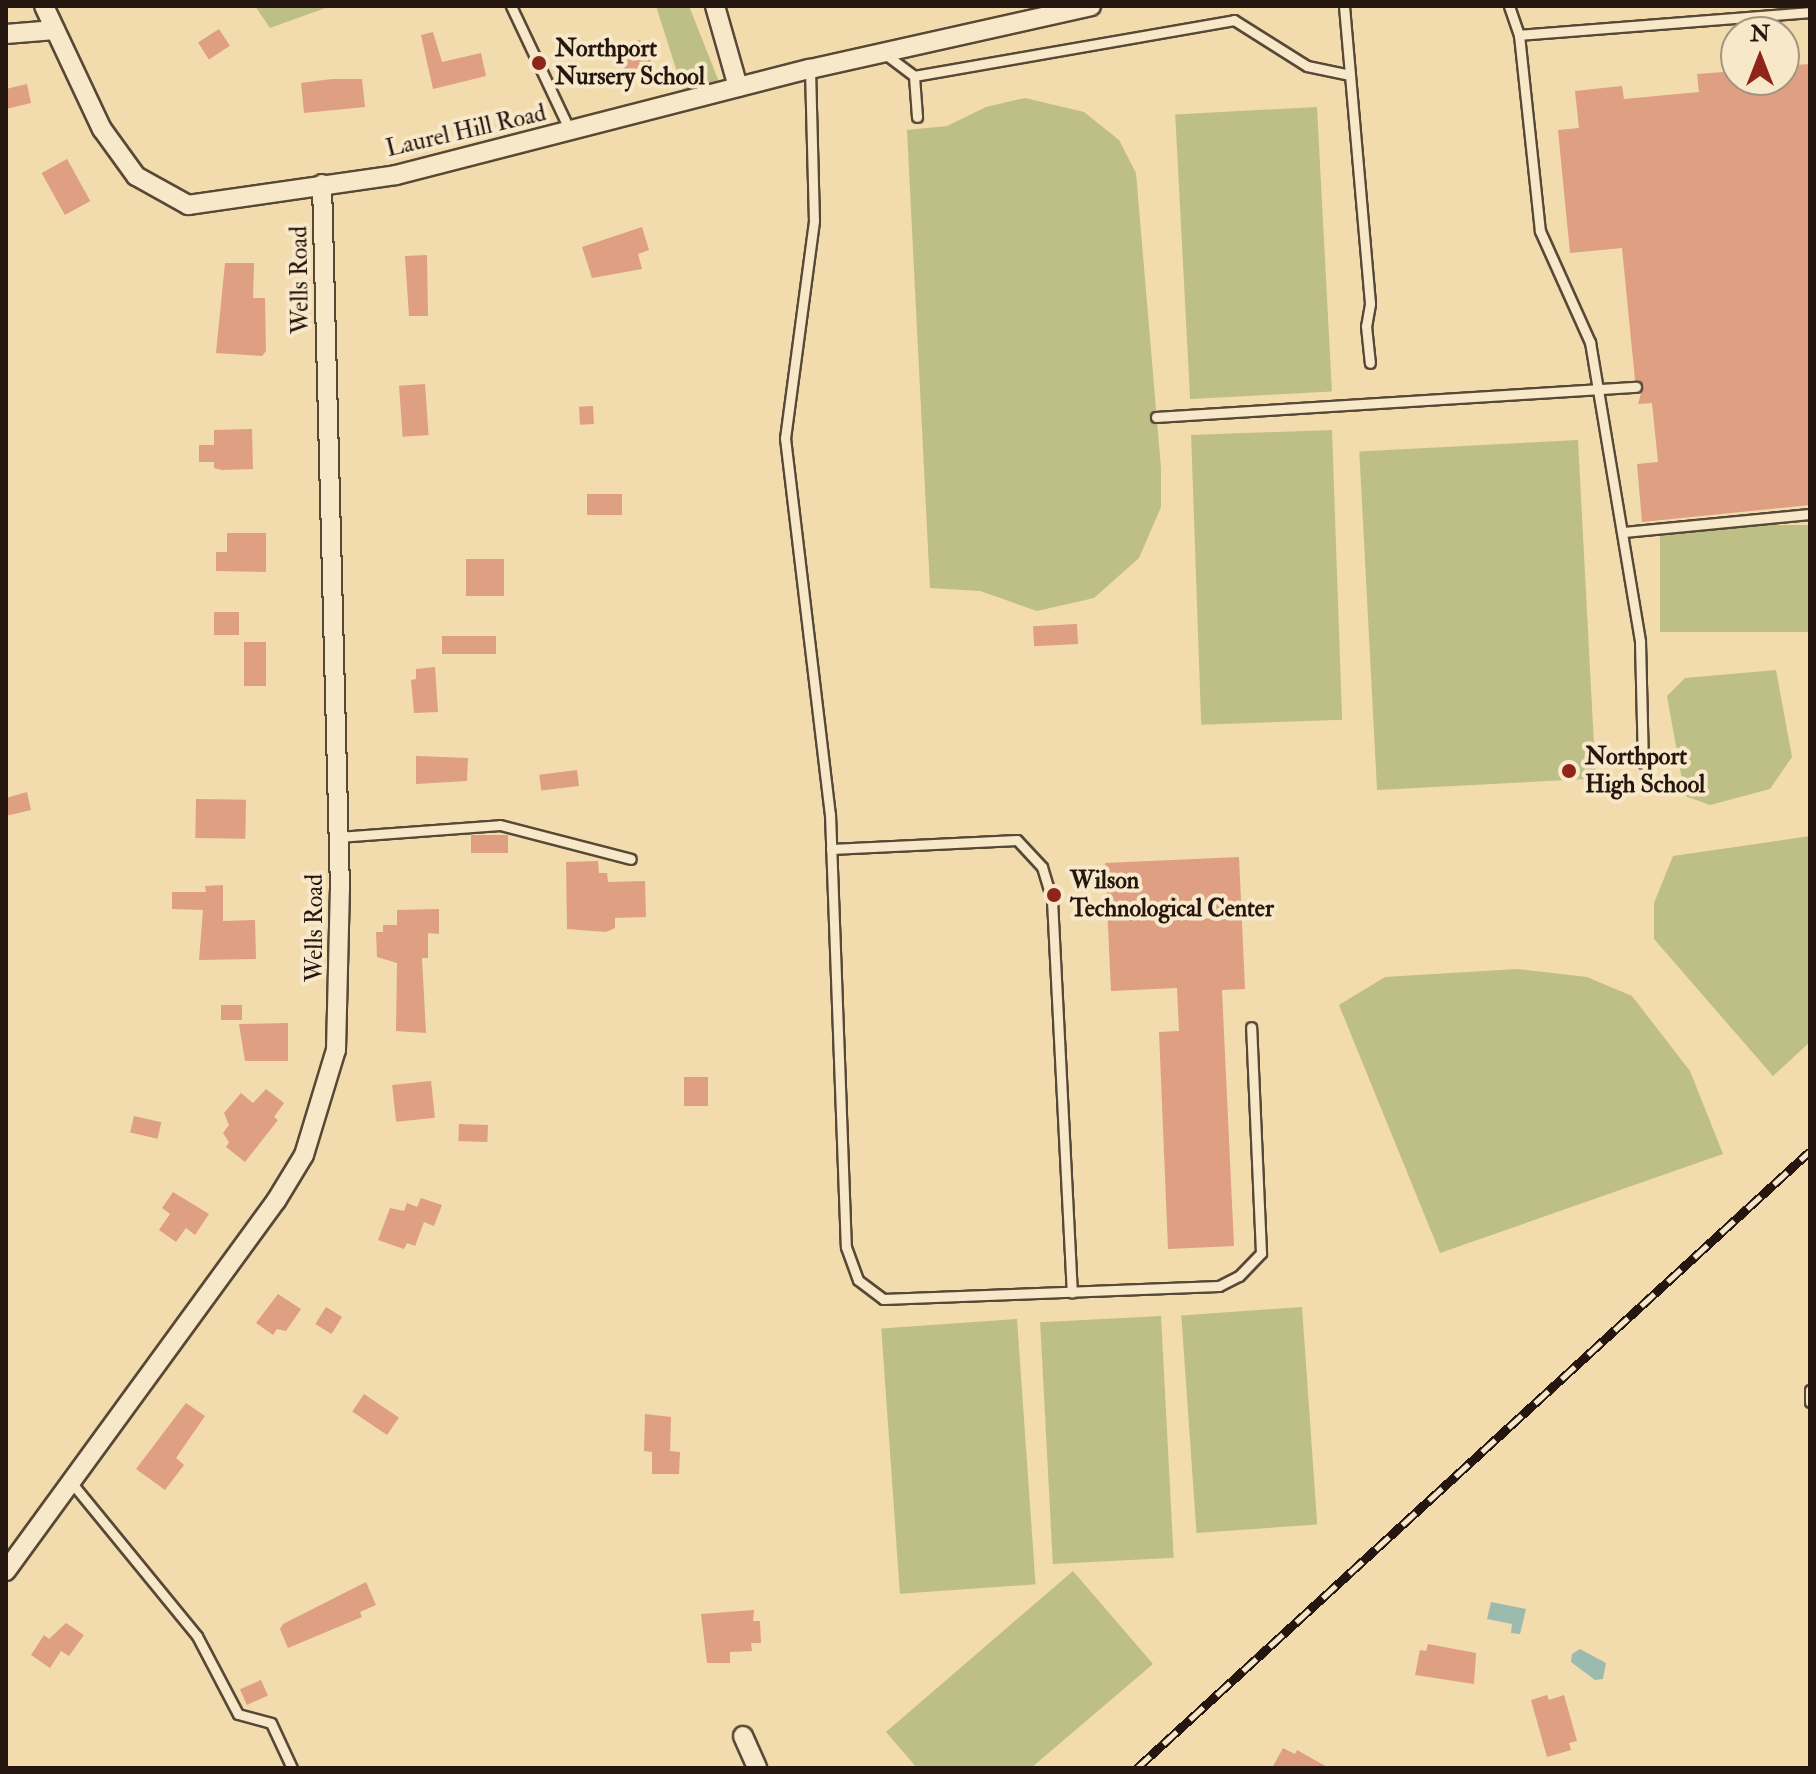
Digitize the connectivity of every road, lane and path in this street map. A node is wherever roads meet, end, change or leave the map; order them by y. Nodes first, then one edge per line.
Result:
1 (44, 6) edge
2 (511, 6) edge
3 (715, 6) edge
4 (1091, 6) edge
5 (1344, 6) edge
6 (1509, 6) edge
7 (1810, 12) edge
8 (55, 30) junction
9 (6, 34) edge
10 (1519, 35) junction
11 (882, 52) junction
12 (810, 69) junction
13 (1350, 75) junction
14 (914, 76) junction
15 (738, 87) junction
16 (917, 117) dead end
17 (570, 131) junction
18 (322, 184) junction
19 (1370, 363) dead end
20 (1636, 387) dead end
21 (1596, 392) junction
22 (1156, 417) dead end
23 (1810, 514) edge
24 (1623, 532) junction
25 (1643, 763) dead end
26 (338, 837) junction
27 (831, 849) junction
28 (631, 859) dead end
29 (1251, 1027) dead end
30 (1072, 1292) junction
31 (1810, 1390) edge
32 (1810, 1402) edge
33 (71, 1482) junction
34 (6, 1571) edge
35 (743, 1736) dead end
36 (292, 1768) edge
37 (757, 1768) edge

1 - 8 street, Laurel Hill Road
2 - 17 lane
3 - 15 street
4 - 11 street, Laurel Hill Road
5 - 13 lane
6 - 10 lane
7 - 10 lane
8 - 9 street
8 - 18 street, Laurel Hill Road
10 - 21 lane
11 - 12 street, Laurel Hill Road
11 - 14 lane
12 - 15 street, Laurel Hill Road
12 - 27 lane
13 - 14 lane
13 - 19 lane
14 - 16 lane
15 - 17 street, Laurel Hill Road
17 - 18 street, Laurel Hill Road
18 - 26 street, Wells Road
20 - 21 lane
21 - 22 lane
21 - 24 lane
23 - 24 lane
24 - 25 lane
26 - 28 lane
26 - 33 street, Wells Road
27 - 30 lane
27 - 30 lane
29 - 30 lane
31 - 32 lane
33 - 34 street, Wells Road
33 - 36 lane
35 - 37 street

